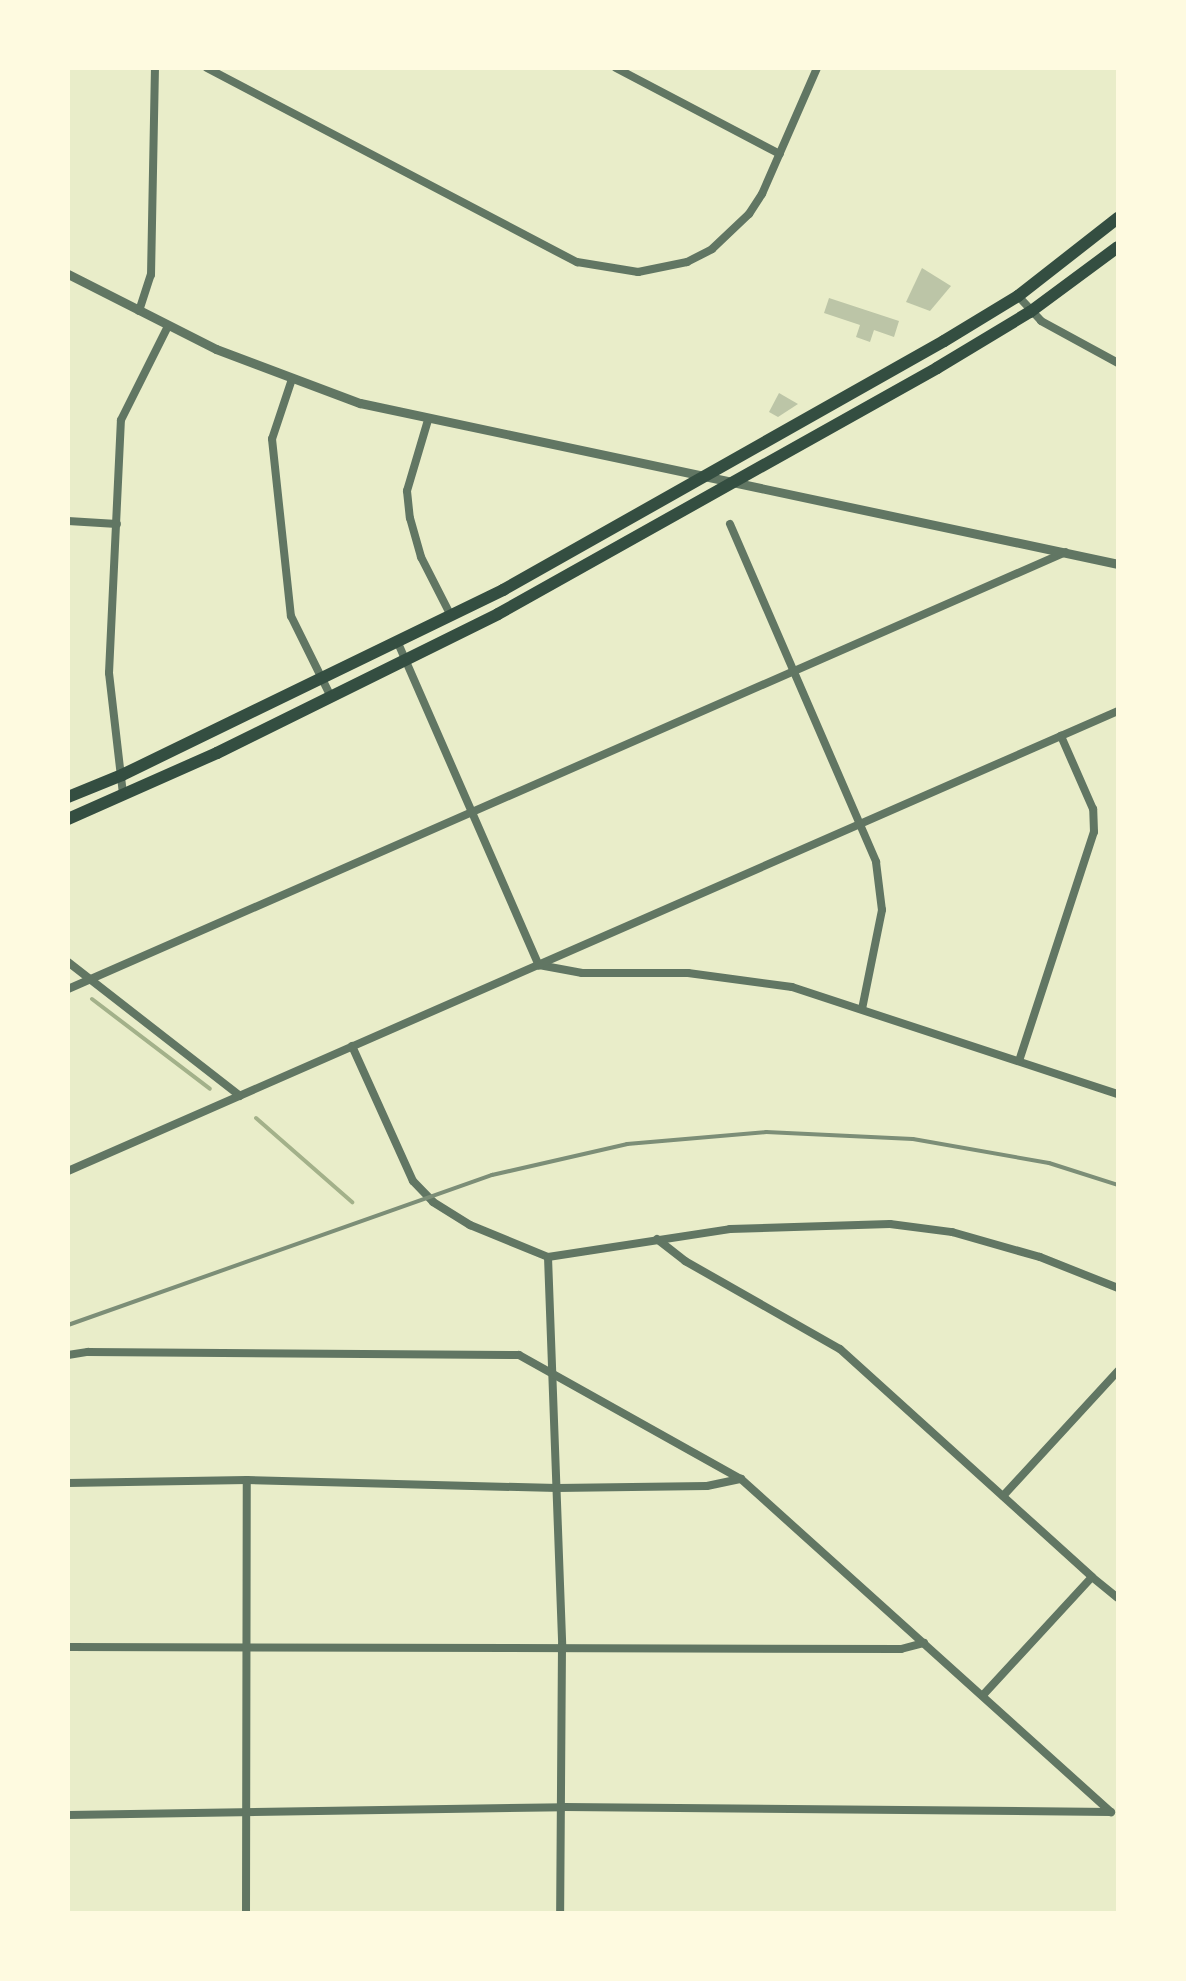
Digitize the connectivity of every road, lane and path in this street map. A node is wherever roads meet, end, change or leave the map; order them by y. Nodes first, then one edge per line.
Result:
1 (155, 68) edge
2 (208, 68) edge
3 (616, 68) edge
4 (817, 68) edge
5 (780, 154) junction
6 (1118, 218) edge
7 (1118, 247) edge
8 (68, 274) edge
9 (1018, 296) junction
10 (139, 312) junction
11 (1030, 312) junction
12 (168, 326) junction
13 (1118, 362) edge
14 (292, 379) junction
15 (428, 420) junction
16 (68, 521) edge
17 (117, 524) junction
18 (730, 524) dead end
19 (1066, 552) junction
20 (1118, 564) edge
21 (452, 616) junction
22 (398, 643) junction
23 (406, 660) junction
24 (794, 670) junction
25 (322, 678) junction
26 (330, 695) junction
27 (1118, 711) edge
28 (1061, 736) junction
29 (122, 775) junction
30 (123, 795) junction
31 (68, 797) edge
32 (474, 813) junction
33 (68, 818) edge
34 (859, 824) junction
35 (68, 962) edge
36 (539, 965) junction
37 (92, 978) junction
38 (68, 989) edge
39 (862, 1009) junction
40 (352, 1046) junction
41 (1019, 1061) junction
42 (1118, 1094) edge
43 (240, 1096) junction
44 (68, 1171) edge
45 (656, 1239) junction
46 (548, 1256) junction
47 (1118, 1288) edge
48 (68, 1356) edge
49 (1118, 1371) edge
50 (554, 1375) junction
51 (741, 1479) junction
52 (247, 1480) junction
53 (68, 1483) edge
54 (556, 1488) junction
55 (1003, 1496) junction
56 (1092, 1577) junction
57 (1118, 1598) edge
58 (924, 1643) junction
59 (247, 1645) junction
60 (562, 1645) junction
61 (68, 1647) edge
62 (984, 1694) junction
63 (564, 1807) junction
64 (246, 1814) junction
65 (68, 1815) edge
66 (246, 1914) edge
67 (560, 1914) edge

1 - 10 street
2 - 5 street
3 - 5 street
4 - 5 street
6 - 9 highway
7 - 11 highway
8 - 10 street
9 - 11 street
9 - 21 highway
10 - 12 street
11 - 13 street
11 - 23 highway
12 - 14 street
12 - 17 street
14 - 15 street
14 - 25 street
15 - 19 street
15 - 21 street
16 - 17 street
17 - 29 street
18 - 24 street
19 - 20 street
19 - 24 street
21 - 22 highway
22 - 23 street
22 - 25 highway
23 - 26 highway
23 - 32 street
24 - 32 street
24 - 34 street
25 - 26 street
25 - 29 highway
26 - 30 highway
27 - 28 street
28 - 34 street
28 - 41 street
29 - 30 street
29 - 31 highway
30 - 33 highway
32 - 36 street
32 - 37 street
34 - 36 street
34 - 39 street
35 - 37 street
36 - 39 street
36 - 40 street
37 - 38 street
37 - 43 street
39 - 41 street
40 - 43 street
40 - 46 street
41 - 42 street
43 - 44 street
45 - 46 street
45 - 47 street
45 - 55 street
46 - 50 street
48 - 50 street
49 - 55 street
50 - 51 street
50 - 54 street
51 - 54 street
51 - 58 street
52 - 53 street
52 - 54 street
52 - 59 street
54 - 60 street
55 - 56 street
56 - 57 street
56 - 62 street
58 - 60 street
58 - 62 street
59 - 60 street
59 - 61 street
59 - 64 street
60 - 63 street
62 - 63 street
63 - 64 street
63 - 67 street
64 - 65 street
64 - 66 street

